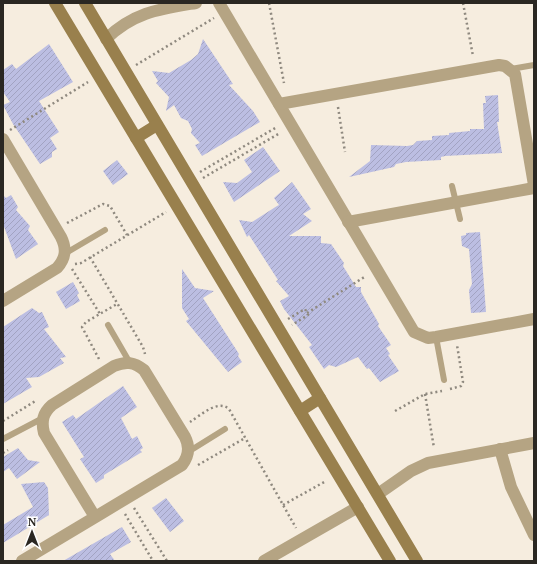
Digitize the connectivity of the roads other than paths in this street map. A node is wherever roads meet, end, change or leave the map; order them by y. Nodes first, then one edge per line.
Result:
1 (55, 3) edge
2 (85, 3) edge
3 (196, 3) edge
4 (222, 8) edge
5 (106, 39) junction
6 (534, 65) edge
7 (511, 69) junction
8 (283, 104) junction
9 (157, 125) junction
10 (6, 135) edge
11 (136, 138) junction
12 (534, 185) edge
13 (452, 186) dead end
14 (534, 188) edge
15 (456, 203) junction
16 (460, 219) dead end
17 (348, 222) junction
18 (105, 230) dead end
19 (66, 253) junction
20 (3, 301) edge
21 (534, 318) edge
22 (108, 326) road end
23 (436, 337) junction
24 (130, 362) junction
25 (444, 380) dead end
26 (320, 398) junction
27 (300, 411) junction
28 (43, 418) junction
29 (225, 429) dead end
30 (3, 439) edge
31 (534, 444) edge
32 (500, 449) junction
33 (188, 452) junction
34 (378, 494) junction
35 (358, 507) junction
36 (95, 517) junction
37 (534, 535) edge
38 (22, 561) edge
39 (264, 561) edge
40 (390, 561) edge
41 (417, 561) edge

1 - 11 street
2 - 5 street
3 - 5 street
4 - 8 street
5 - 9 street
6 - 7 lane
7 - 8 street
7 - 12 street
8 - 17 street
9 - 11 street
9 - 26 street
10 - 19 street
11 - 27 street
13 - 15 lane
14 - 15 street
15 - 16 lane
15 - 17 street
17 - 23 street
18 - 19 lane
19 - 20 street
21 - 23 street
22 - 24 lane
23 - 25 lane
24 - 28 street
24 - 33 street
26 - 27 street
26 - 34 street
27 - 35 street
28 - 30 lane
28 - 36 street
29 - 33 lane
31 - 32 street
32 - 34 street
32 - 37 street
33 - 36 street
34 - 41 street
35 - 39 street
35 - 40 street
36 - 38 street

